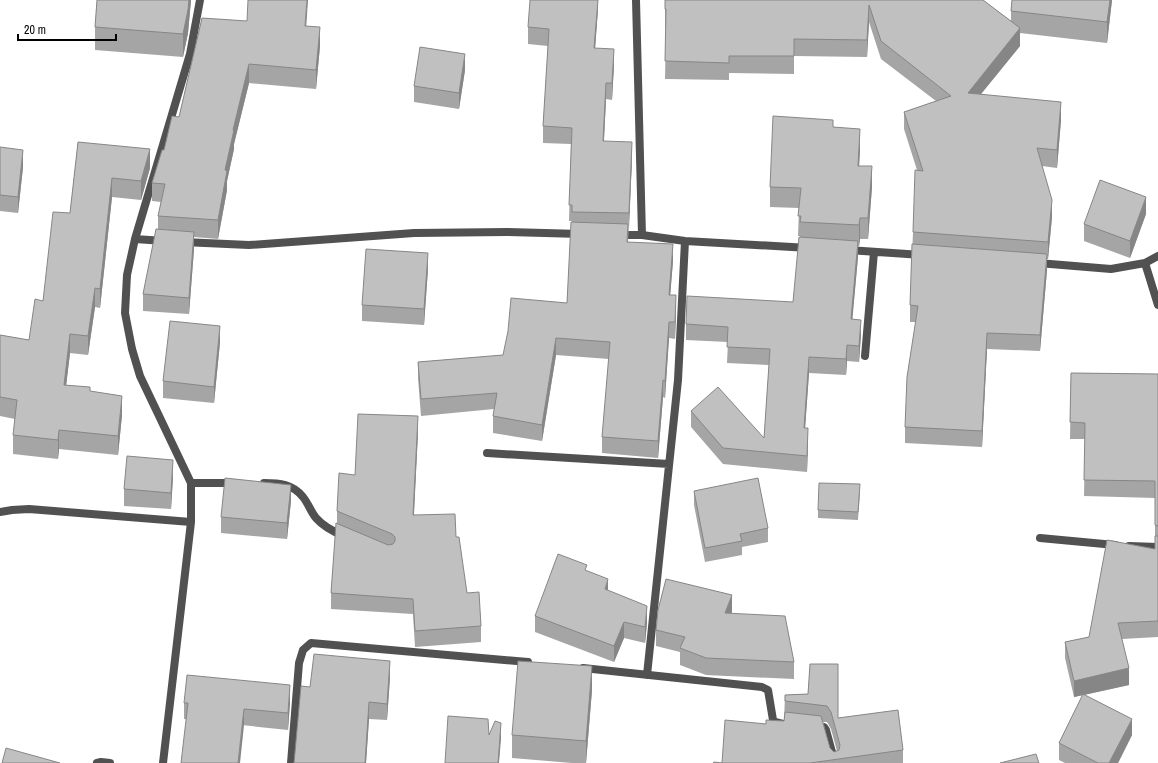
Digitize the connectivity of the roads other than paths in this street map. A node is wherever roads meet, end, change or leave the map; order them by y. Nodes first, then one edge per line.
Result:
1 (200, 0) edge
2 (636, 0) edge
3 (586, 234) edge
4 (610, 235) edge
5 (642, 235) junction
6 (135, 239) junction
7 (685, 241) junction
8 (819, 248) edge
9 (842, 250) edge
10 (874, 252) junction
11 (929, 256) edge
12 (1158, 256) edge
13 (1032, 263) edge
14 (1145, 264) junction
15 (1158, 305) edge
16 (865, 356) dead end
17 (487, 453) dead end
18 (669, 464) junction
19 (192, 483) junction
20 (243, 483) edge
21 (258, 483) edge
22 (0, 512) edge
23 (191, 522) junction
24 (1040, 538) dead end
25 (353, 540) edge
26 (1158, 547) edge
27 (538, 664) edge
28 (577, 668) edge
29 (647, 675) junction
30 (794, 725) edge
31 (809, 726) edge
32 (97, 763) edge
33 (110, 763) edge
34 (163, 763) edge
35 (291, 763) edge
36 (835, 763) edge

1 - 6 street
2 - 5 street
3 - 6 street
4 - 5 street
5 - 7 street
6 - 19 street
7 - 8 street
7 - 18 street
9 - 10 street
10 - 11 street
10 - 16 street
12 - 14 street
13 - 14 street
14 - 15 street
17 - 18 street
18 - 29 street
19 - 20 street
19 - 23 street
21 - 25 street
22 - 23 street
23 - 34 street
24 - 26 street
27 - 35 street
28 - 29 street
29 - 30 street
31 - 36 street
32 - 33 street

